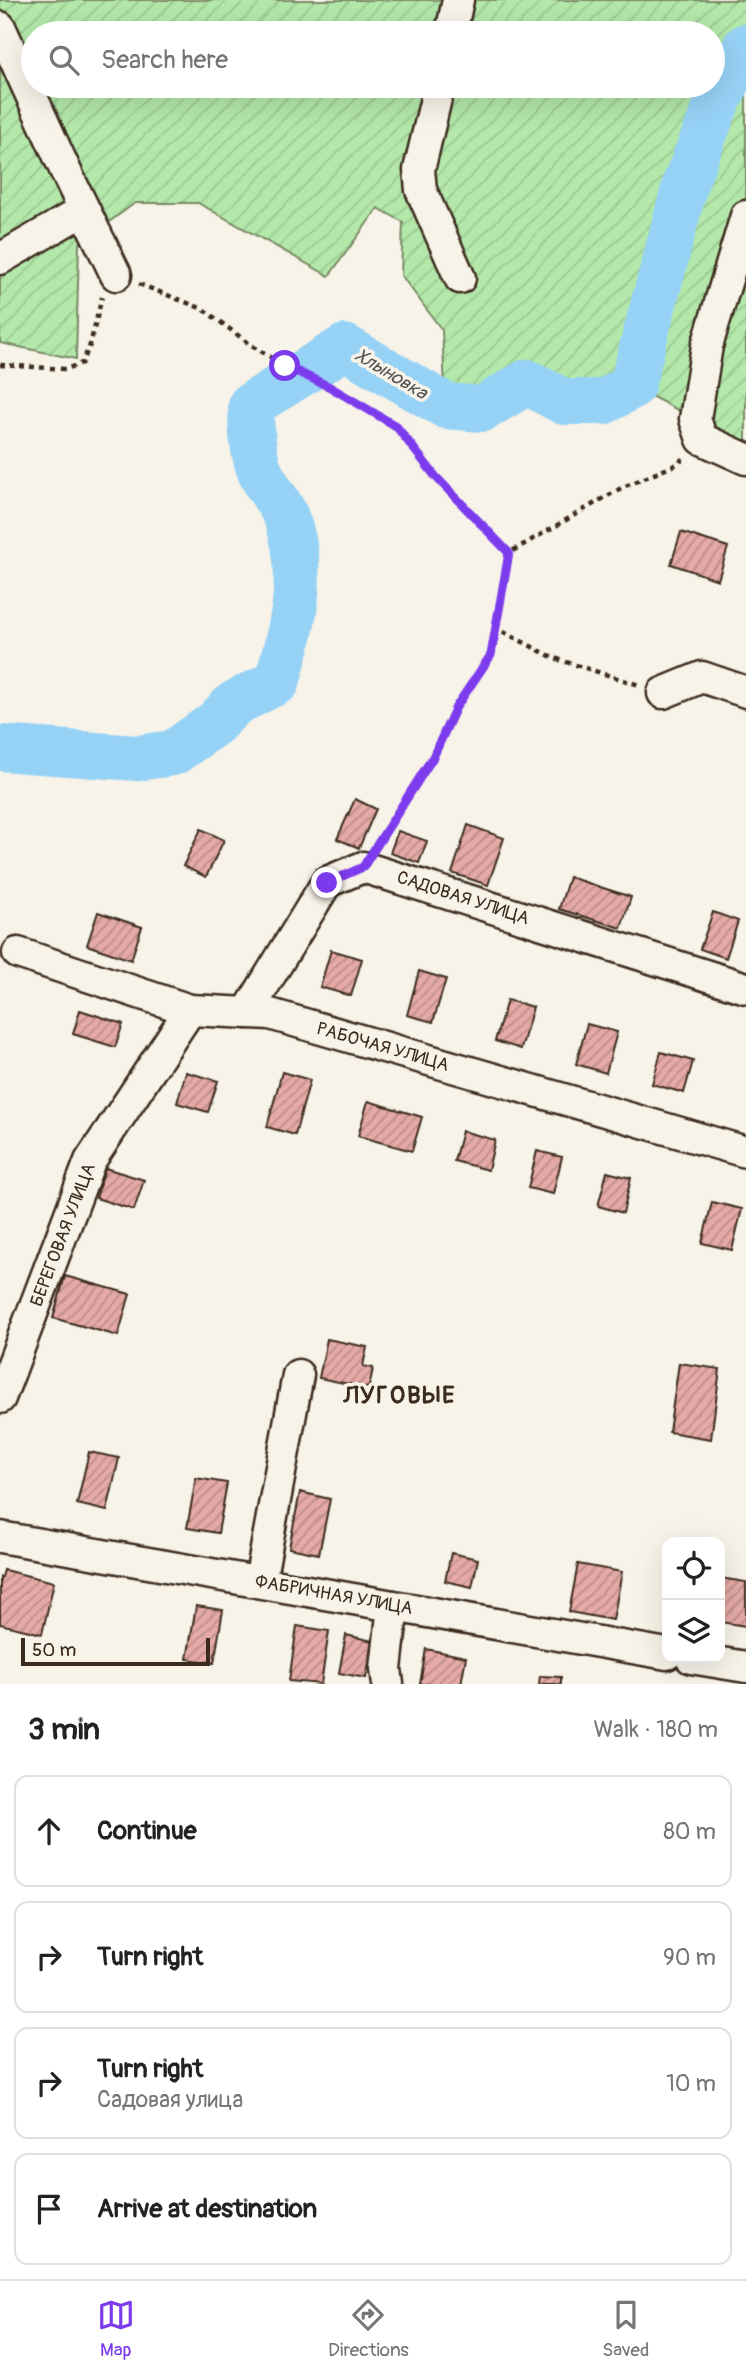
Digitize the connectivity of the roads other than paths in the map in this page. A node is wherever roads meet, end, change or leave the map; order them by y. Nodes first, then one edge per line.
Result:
1 (458, 0) edge
2 (454, 21) edge
3 (0, 27) edge
4 (21, 73) edge
5 (33, 98) edge
6 (436, 98) edge
7 (84, 210) junction
8 (746, 216) edge
9 (0, 259) edge
10 (116, 275) road end
11 (460, 278) dead end
12 (746, 459) edge
13 (746, 692) edge
14 (663, 693) road end
15 (18, 953) dead end
16 (746, 988) edge
17 (190, 1010) junction
18 (247, 1013) junction
19 (746, 1152) edge
20 (298, 1375) dead end
21 (0, 1398) edge
22 (0, 1537) edge
23 (260, 1582) junction
24 (393, 1606) junction
25 (662, 1653) edge
26 (722, 1663) edge
27 (746, 1667) edge
28 (388, 1684) edge

1 - 2 street
3 - 4 street
5 - 7 street
6 - 11 street
7 - 9 street
7 - 10 street
8 - 12 street
13 - 14 street
15 - 17 street, РАБОЧАЯ УЛИЦА
16 - 18 street, САДОВАЯ УЛИЦА
17 - 18 street, РАБОЧАЯ УЛИЦА
17 - 21 street, БЕРЕГОВАЯ УЛИЦА
18 - 19 street, РАБОЧАЯ УЛИЦА
20 - 23 street
22 - 23 street, ФАБРИЧНАЯ УЛИЦА
23 - 24 street, ФАБРИЧНАЯ УЛИЦА
24 - 25 street, ФАБРИЧНАЯ УЛИЦА
24 - 28 street
26 - 27 street

